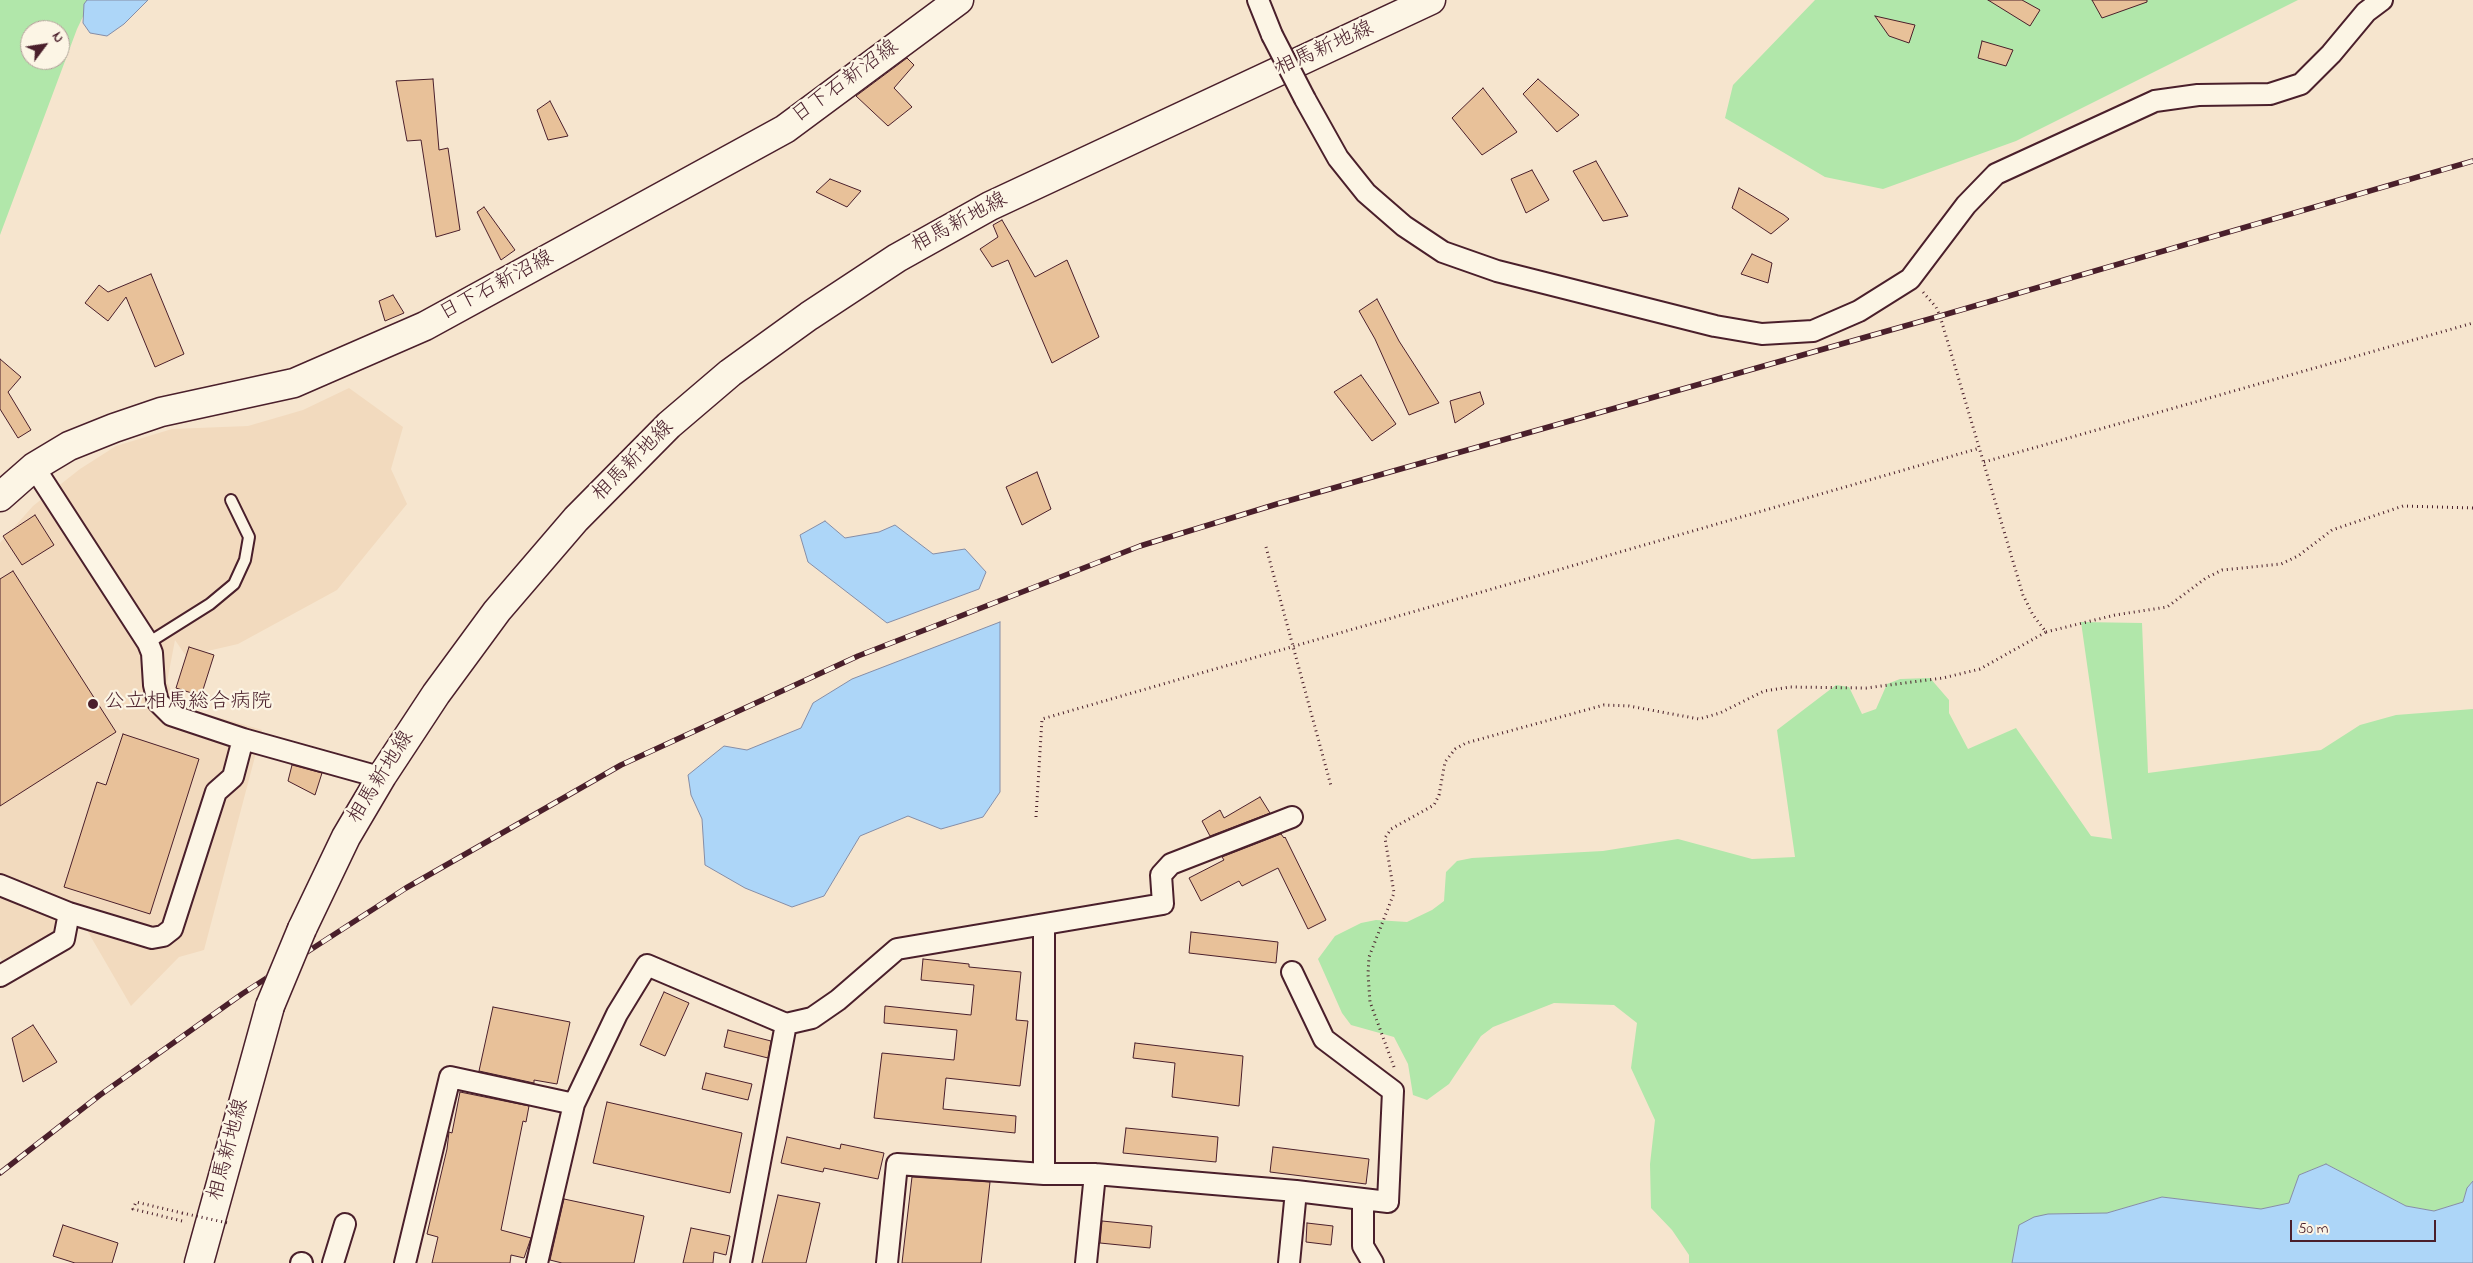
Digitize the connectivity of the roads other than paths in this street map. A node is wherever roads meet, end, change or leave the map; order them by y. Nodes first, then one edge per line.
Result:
1 (959, 0) edge
2 (1258, 0) edge
3 (1431, 0) edge
4 (2382, 0) edge
5 (34, 466) junction
6 (0, 497) edge
7 (231, 500) dead end
8 (148, 643) junction
9 (243, 739) junction
10 (382, 776) junction
11 (1292, 817) dead end
12 (0, 885) edge
13 (69, 913) junction
14 (1044, 924) junction
15 (1292, 972) dead end
16 (0, 976) edge
17 (786, 1024) junction
18 (574, 1104) junction
19 (1044, 1174) junction
20 (1095, 1174) junction
21 (1296, 1191) junction
22 (1363, 1199) junction
23 (344, 1224) dead end
24 (199, 1263) edge
25 (333, 1263) edge
26 (406, 1263) edge
27 (537, 1263) edge
28 (741, 1263) edge
29 (887, 1263) edge
30 (1086, 1263) edge
31 (1289, 1263) edge
32 (1372, 1263) edge

1 - 5 main road, 日下石新沼線
2 - 4 street, bridge
3 - 10 main road, 相馬新地線
5 - 6 main road, 日下石新沼線
5 - 8 street
7 - 8 lane
8 - 9 street
9 - 10 street
9 - 13 street
10 - 24 main road, 相馬新地線, bridge
11 - 14 street
12 - 13 street
13 - 16 street
14 - 17 street
14 - 19 street
15 - 22 street
17 - 18 street
17 - 28 street
18 - 26 street
18 - 27 street
19 - 20 street
19 - 29 street
20 - 21 street
20 - 30 street
21 - 22 street
21 - 31 street
22 - 32 street
23 - 25 street

